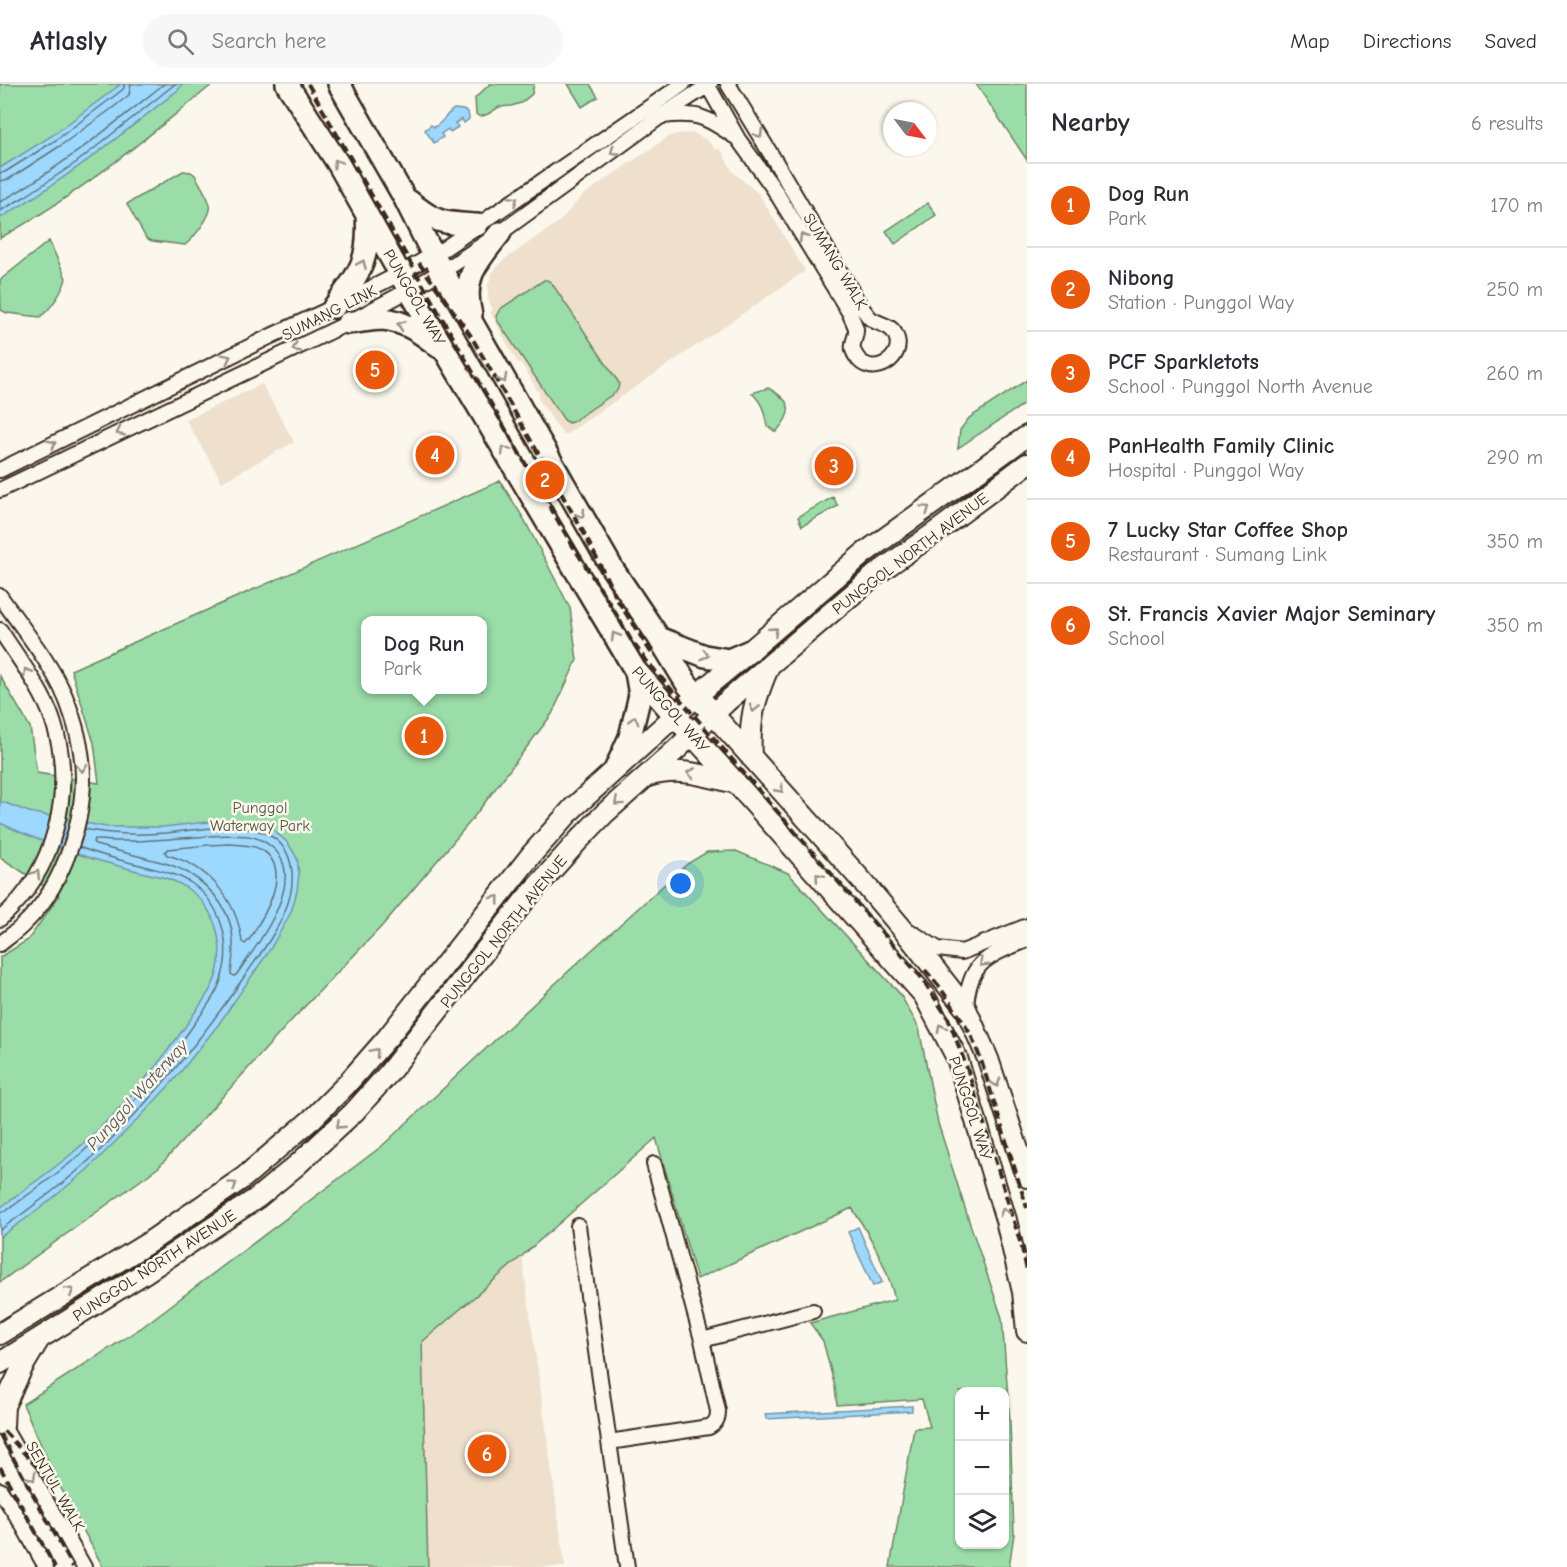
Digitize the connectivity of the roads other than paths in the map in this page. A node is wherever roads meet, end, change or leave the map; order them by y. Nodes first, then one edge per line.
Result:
1 (287, 84) edge
2 (339, 84) edge
3 (667, 84) edge
4 (683, 84) edge
5 (728, 84) edge
6 (708, 85) edge
7 (651, 105) junction
8 (661, 117) junction
9 (738, 139) junction
10 (404, 197) junction
11 (367, 214) junction
12 (477, 225) junction
13 (500, 233) junction
14 (438, 262) junction
15 (405, 281) junction
16 (334, 307) junction
17 (348, 323) junction
18 (475, 328) junction
19 (447, 353) junction
20 (1027, 436) edge
21 (1027, 464) edge
22 (0, 470) edge
23 (6, 487) edge
24 (0, 498) edge
25 (0, 596) edge
26 (0, 630) edge
27 (659, 638) junction
28 (750, 651) junction
29 (771, 662) junction
30 (635, 670) junction
31 (698, 696) junction
32 (713, 714) junction
33 (675, 716) junction
34 (692, 735) junction
35 (751, 757) junction
36 (616, 768) junction
37 (646, 777) junction
38 (736, 783) junction
39 (0, 920) edge
40 (898, 925) junction
41 (1027, 926) edge
42 (1027, 940) edge
43 (0, 944) edge
44 (966, 1009) junction
45 (654, 1164) dead end
46 (1027, 1177) edge
47 (578, 1227) dead end
48 (813, 1311) dead end
49 (20, 1321) junction
50 (0, 1325) edge
51 (1027, 1331) edge
52 (0, 1334) edge
53 (40, 1338) junction
54 (702, 1340) junction
55 (0, 1363) edge
56 (1, 1423) edge
57 (609, 1442) junction
58 (0, 1490) edge
59 (46, 1567) edge
60 (84, 1567) edge
61 (627, 1567) edge

11 -> 1 main road, PUNGGOL WAY
2 - 10 main road, PUNGGOL WAY
3 - 7 street
4 - 7 street, SUMANG LINK
5 -> 9 street, SUMANG WALK
6 - 8 street, SUMANG LINK
6 - 9 street, SUMANG WALK
12 -> 7 street, SUMANG LINK
8 - 9 street
8 -> 13 street, SUMANG LINK
10 - 12 main road
10 - 14 main road, PUNGGOL WAY
11 - 15 main road, PUNGGOL WAY
16 -> 11 main road
12 - 14 street, SUMANG LINK
13 - 14 street, SUMANG LINK
13 - 18 main road
14 - 15 street, SUMANG LINK
14 - 18 main road, PUNGGOL WAY
15 - 16 street, SUMANG LINK
15 - 17 street, SUMANG LINK
15 - 19 main road, PUNGGOL WAY
22 -> 16 street, SUMANG LINK
19 -> 17 main road
17 -> 23 street, SUMANG LINK
18 -> 27 main road, PUNGGOL WAY
30 -> 19 main road, PUNGGOL WAY
28 -> 20 main road, PUNGGOL NORTH AVENUE
21 - 29 main road, PUNGGOL NORTH AVENUE
23 - 24 street
25 -> 43 street
39 -> 26 street
27 -> 28 main road
27 - 31 main road, PUNGGOL WAY
28 - 31 main road, PUNGGOL NORTH AVENUE
29 - 32 main road, PUNGGOL NORTH AVENUE
29 -> 35 main road
30 - 33 main road, PUNGGOL WAY
36 -> 30 main road
31 - 32 main road, PUNGGOL WAY
31 - 33 main road, PUNGGOL NORTH AVENUE
32 - 34 main road, PUNGGOL NORTH AVENUE
32 - 35 main road, PUNGGOL WAY
33 - 34 main road, PUNGGOL WAY
33 - 36 main road, PUNGGOL NORTH AVENUE
34 - 37 main road, PUNGGOL NORTH AVENUE
34 - 38 main road, PUNGGOL WAY
35 -> 40 main road, PUNGGOL WAY
49 -> 36 main road, PUNGGOL NORTH AVENUE
38 -> 37 main road
37 -> 53 main road, PUNGGOL NORTH AVENUE
51 -> 38 main road, PUNGGOL WAY
40 - 41 street
40 - 44 main road, PUNGGOL WAY
42 -> 44 street
44 -> 46 main road, PUNGGOL WAY
45 - 54 street
47 - 57 street
48 - 54 street
49 - 50 main road
49 - 52 main road, PUNGGOL NORTH AVENUE
53 - 55 main road, PUNGGOL NORTH AVENUE
53 - 56 main road
54 - 57 street
56 -> 60 street, SENTUL WALK
57 - 61 street
58 - 59 street

